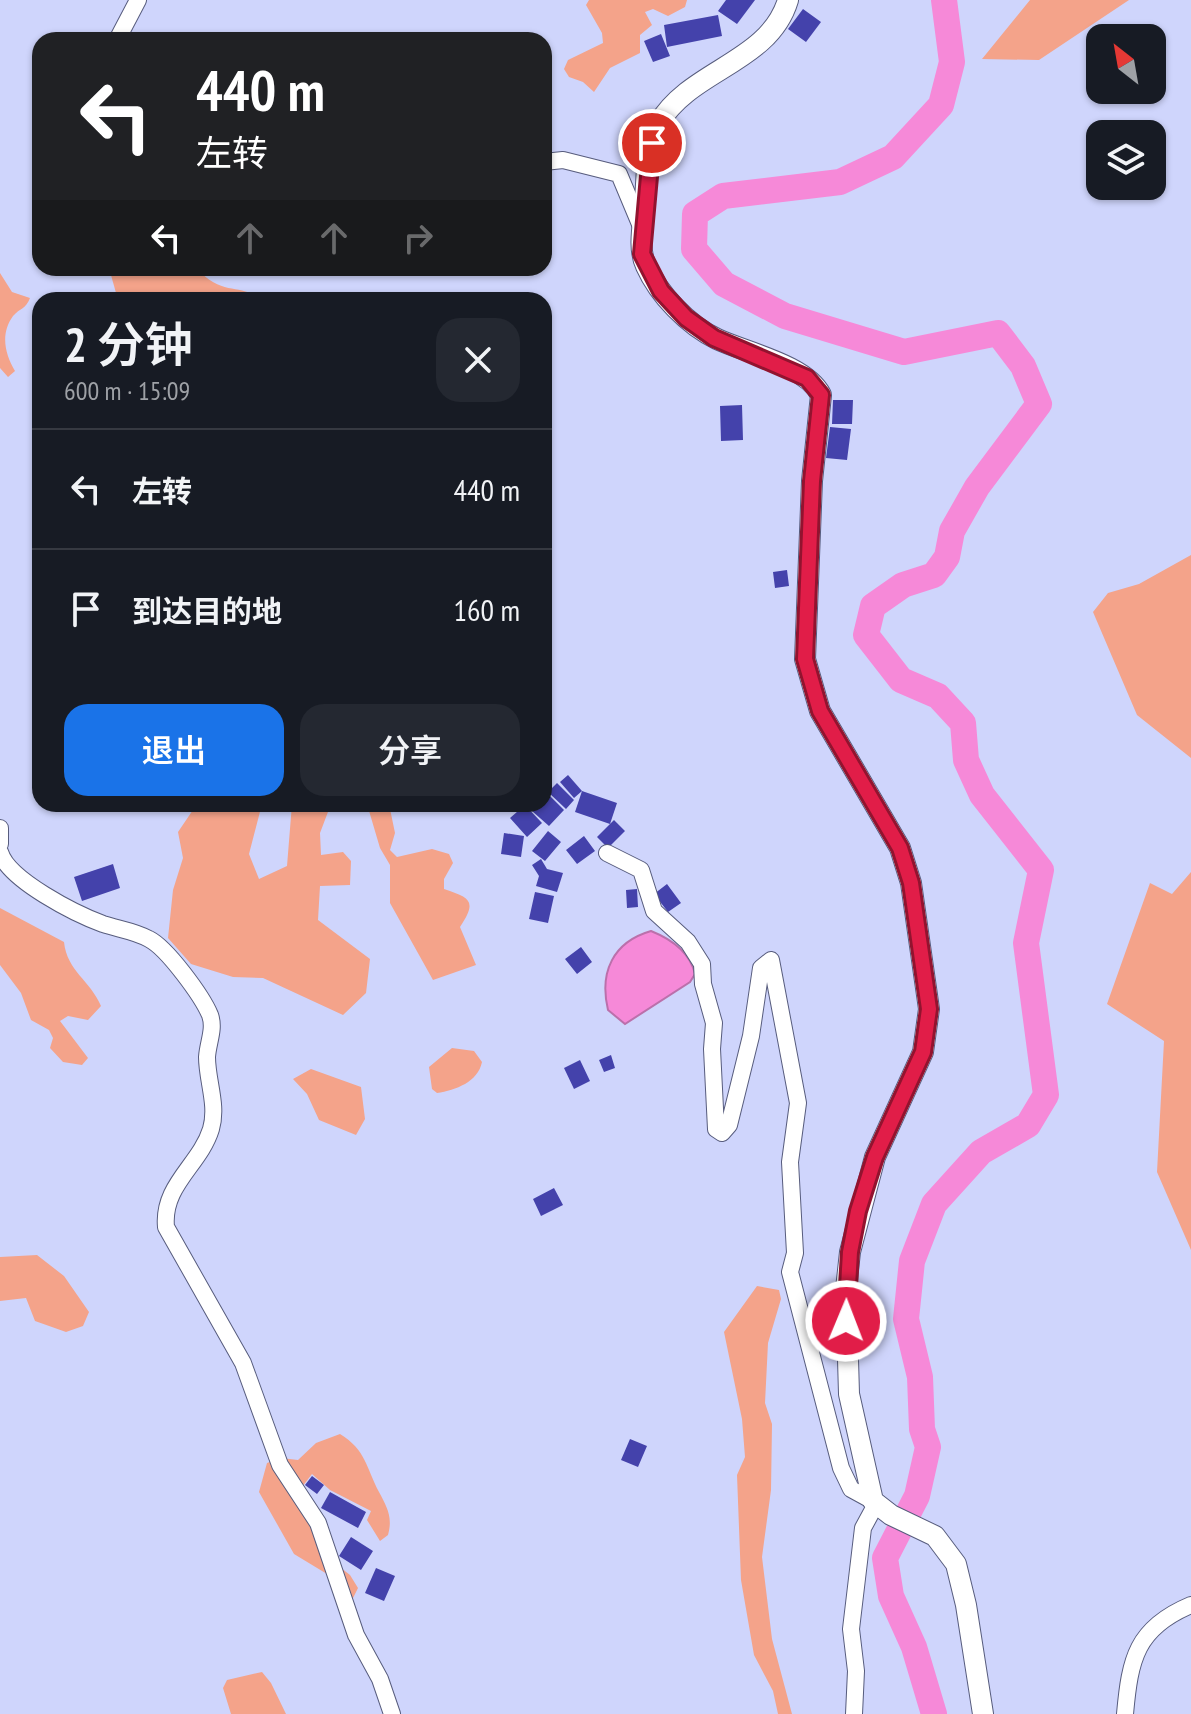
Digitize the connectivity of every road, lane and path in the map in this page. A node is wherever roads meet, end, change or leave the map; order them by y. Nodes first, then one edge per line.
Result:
1 (138, 0) edge
2 (788, 0) edge
3 (121, 32) edge
4 (552, 161) edge
5 (643, 231) junction
6 (0, 828) edge
7 (0, 844) edge
8 (0, 852) edge
9 (607, 853) dead end
10 (880, 1507) junction
11 (1191, 1605) edge
12 (392, 1714) edge
13 (854, 1714) edge
14 (983, 1714) edge
15 (1125, 1714) edge

1 - 3 street
2 - 5 street
4 - 5 street
5 - 10 street
6 - 7 street
8 - 12 street
9 - 10 street
10 - 13 street
10 - 14 street
11 - 15 street

